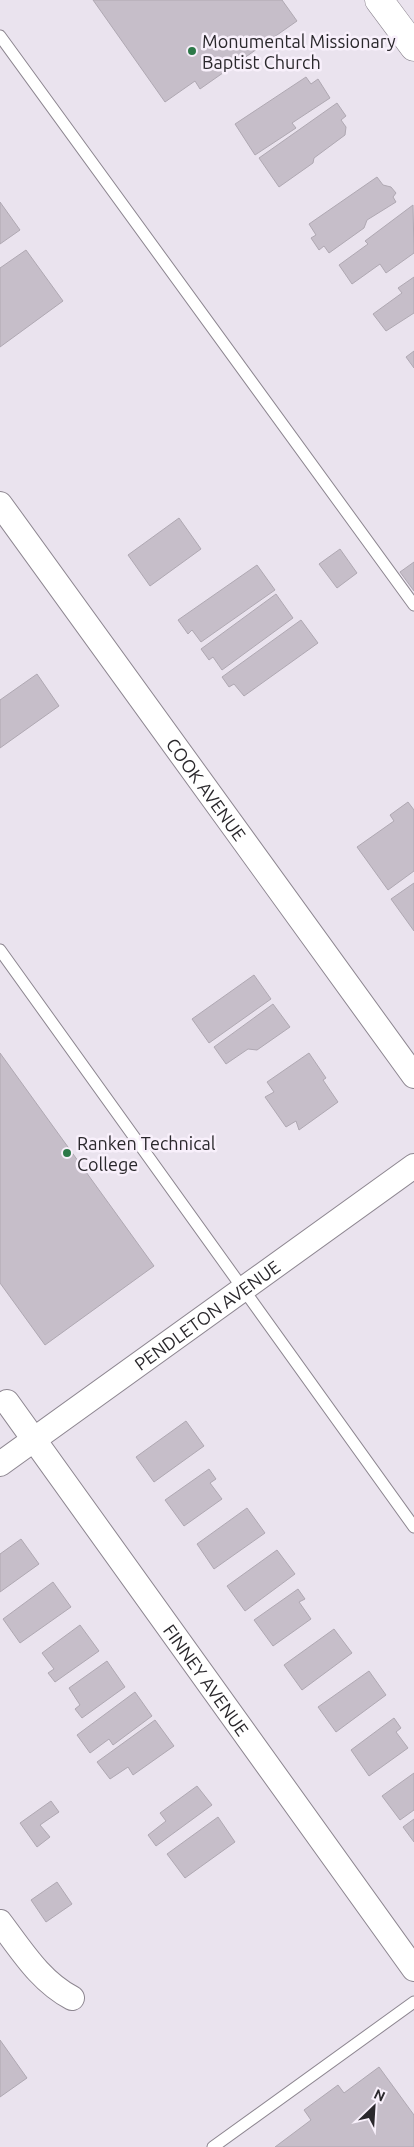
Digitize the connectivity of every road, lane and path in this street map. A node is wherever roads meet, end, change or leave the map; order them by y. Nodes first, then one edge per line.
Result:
1 (380, 0) edge
2 (0, 36) edge
3 (414, 47) edge
4 (0, 504) edge
5 (414, 604) edge
6 (0, 950) edge
7 (414, 1076) edge
8 (414, 1166) edge
9 (243, 1290) junction
10 (4, 1397) edge
11 (34, 1440) junction
12 (0, 1464) edge
13 (414, 1527) edge
14 (0, 1922) edge
15 (414, 1969) edge
16 (72, 1998) dead end
17 (414, 2002) edge
18 (215, 2146) edge

1 - 3 main road
2 - 5 lane
4 - 7 street, COOK AVENUE
6 - 9 lane
8 - 9 street, PENDLETON AVENUE
9 - 11 street, PENDLETON AVENUE
9 - 13 lane
10 - 11 street, FINNEY AVENUE
11 - 12 street, PENDLETON AVENUE
11 - 15 street, FINNEY AVENUE
14 - 16 street
17 - 18 lane

